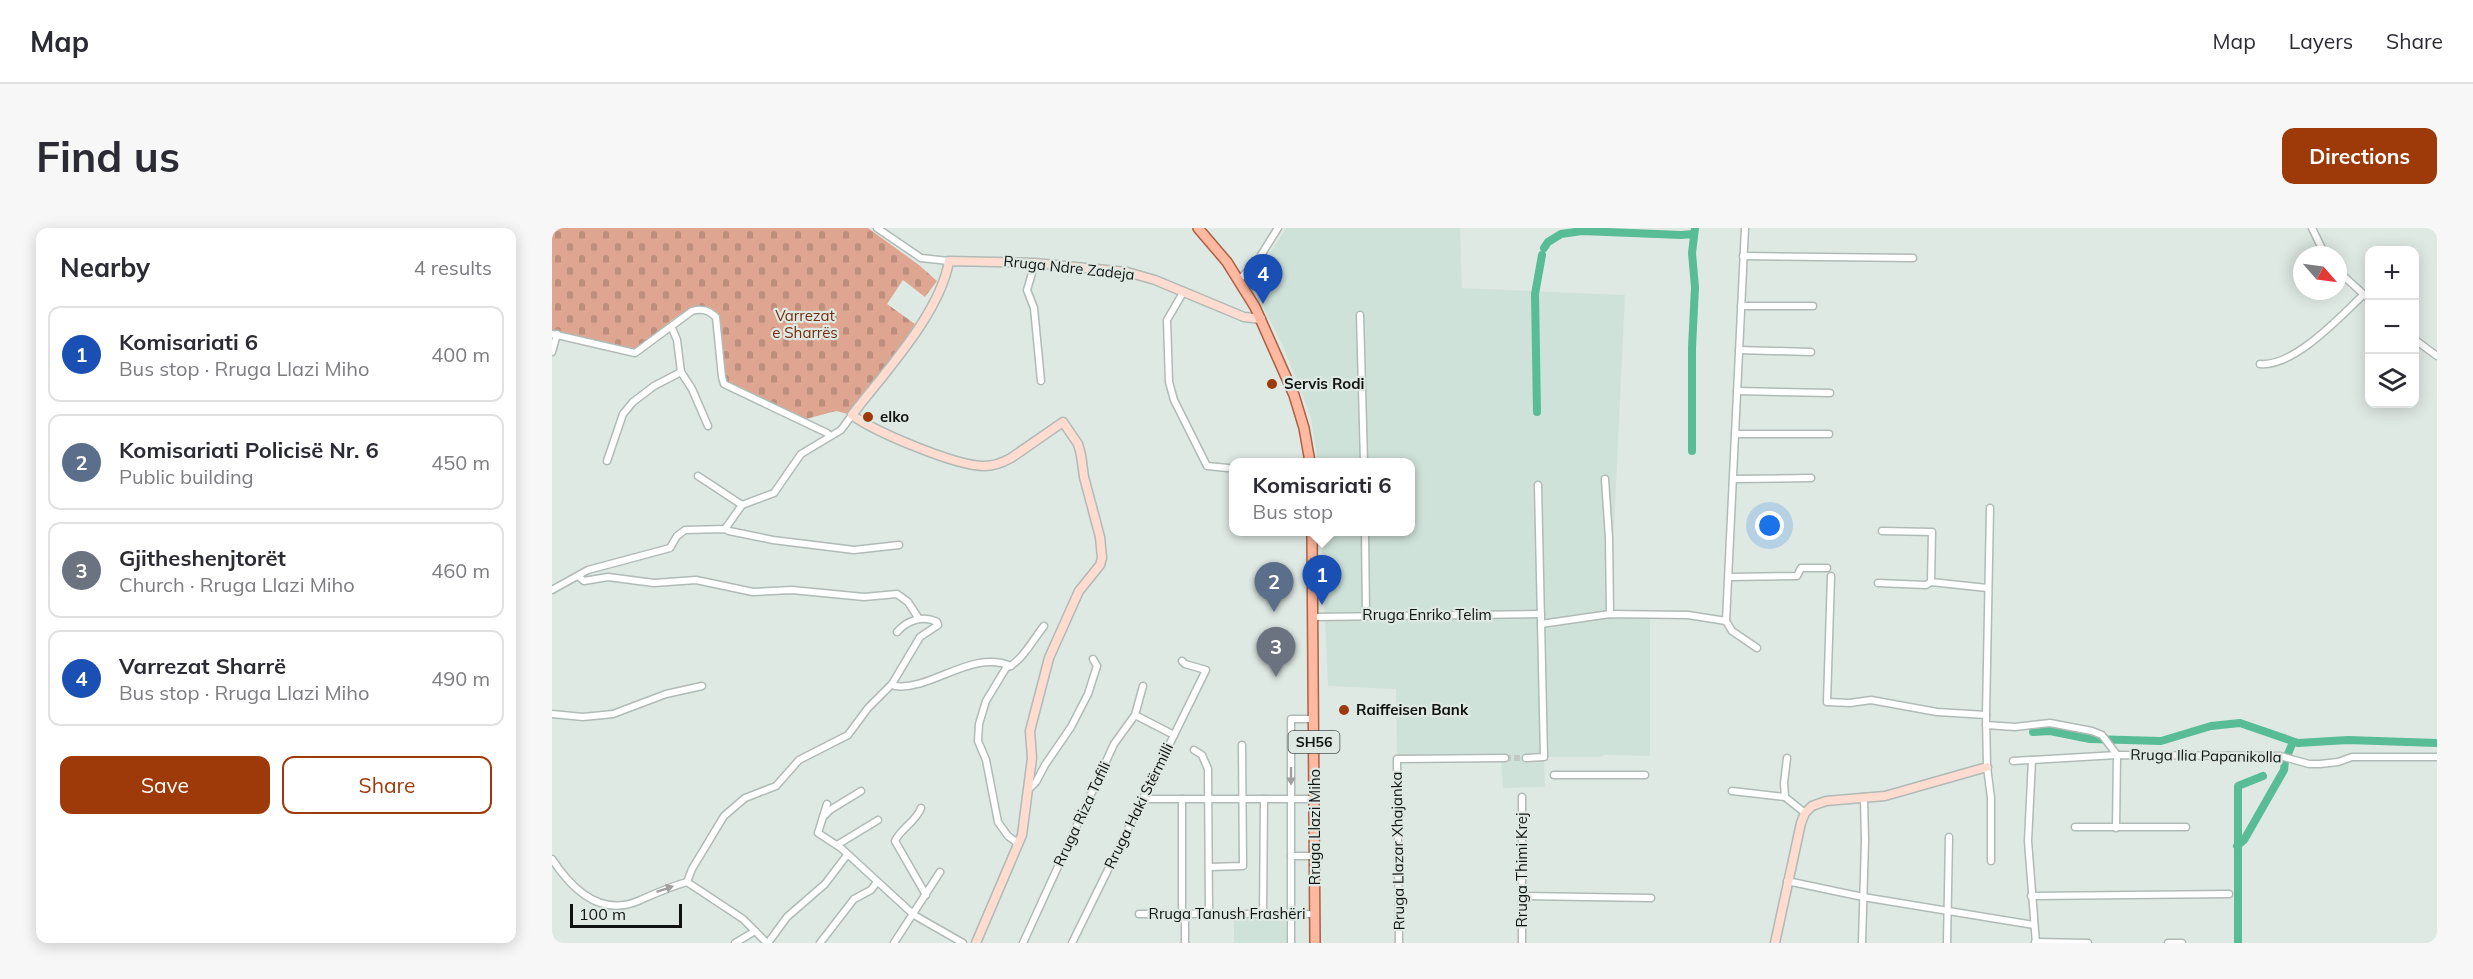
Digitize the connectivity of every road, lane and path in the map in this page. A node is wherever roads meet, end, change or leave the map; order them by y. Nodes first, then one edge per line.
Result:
1 (877, 228) edge
2 (1198, 228) edge
3 (1278, 228) edge
4 (1745, 228) edge
5 (2312, 228) edge
6 (2321, 246) edge
7 (1743, 256) junction
8 (1913, 258) dead end
9 (949, 261) junction
10 (1035, 262) junction
11 (1239, 280) junction
12 (2347, 280) edge
13 (1184, 291) junction
14 (2363, 295) joint
15 (1741, 306) junction
16 (1813, 306) dead end
17 (1360, 315) dead end
18 (1261, 320) junction
19 (672, 328) junction
20 (554, 334) edge
21 (2419, 342) edge
22 (1739, 350) junction
23 (552, 352) edge
24 (1811, 352) dead end
25 (2437, 356) edge
26 (2260, 364) dead end
27 (681, 372) junction
28 (1041, 381) dead end
29 (1737, 391) junction
30 (1830, 393) dead end
31 (852, 416) junction
32 (708, 426) dead end
33 (1736, 434) junction
34 (1829, 434) dead end
35 (830, 436) junction
36 (1309, 458) edge
37 (1364, 458) edge
38 (607, 460) dead end
39 (1228, 468) dead end
40 (698, 476) dead end
41 (1734, 478) junction
42 (1811, 478) dead end
43 (1605, 479) dead end
44 (1538, 484) dead end
45 (742, 505) junction
46 (1990, 508) dead end
47 (725, 529) junction
48 (1882, 531) dead end
49 (1312, 536) edge
50 (1365, 536) edge
51 (899, 545) dead end
52 (1827, 567) dead end
53 (1831, 576) dead end
54 (579, 577) junction
55 (1730, 577) junction
56 (1931, 582) junction
57 (1878, 583) dead end
58 (1987, 588) junction
59 (552, 590) edge
60 (1541, 614) junction
61 (1610, 614) junction
62 (1366, 615) junction
63 (1313, 617) junction
64 (919, 619) junction
65 (1726, 621) junction
66 (1541, 624) junction
67 (1044, 626) dead end
68 (897, 632) dead end
69 (1757, 648) dead end
70 (1093, 659) dead end
71 (1182, 661) dead end
72 (1011, 666) junction
73 (892, 684) junction
74 (702, 686) dead end
75 (1143, 686) dead end
76 (552, 714) edge
77 (1135, 715) junction
78 (1986, 715) junction
79 (1314, 719) junction
80 (1986, 725) junction
81 (1174, 735) junction
82 (1242, 745) dead end
83 (1194, 750) dead end
84 (2114, 753) junction
85 (2437, 757) edge
86 (1505, 758) tunnel mouth
87 (1526, 758) tunnel mouth
88 (1786, 758) dead end
89 (2013, 760) dead end
90 (2032, 760) junction
91 (1987, 767) junction
92 (1554, 776) dead end
93 (1645, 776) dead end
94 (1028, 790) junction
95 (861, 791) dead end
96 (1732, 791) dead end
97 (1785, 796) junction
98 (1522, 797) dead end
99 (1864, 797) junction
100 (1143, 799) junction
101 (1182, 799) junction
102 (1209, 799) junction
103 (1242, 799) junction
104 (1264, 799) junction
105 (1314, 799) junction
106 (1291, 800) junction
107 (827, 804) dead end
108 (921, 808) dead end
109 (1804, 813) junction
110 (821, 820) junction
111 (878, 820) dead end
112 (2075, 827) dead end
113 (2186, 827) dead end
114 (2116, 828) junction
115 (1949, 837) dead end
116 (1019, 844) junction
117 (837, 845) junction
118 (847, 855) junction
119 (1291, 856) junction
120 (1315, 856) junction
121 (552, 859) edge
122 (1991, 861) dead end
123 (1209, 867) junction
124 (559, 870) junction
125 (940, 872) dead end
126 (552, 875) edge
127 (1787, 881) junction
128 (687, 882) junction
129 (877, 882) junction
130 (2229, 894) dead end
131 (926, 895) junction
132 (1522, 896) junction
133 (2031, 896) junction
134 (1863, 897) junction
135 (1651, 898) dead end
136 (1947, 911) junction
137 (1139, 914) dead end
138 (1184, 914) junction
139 (1209, 914) junction
140 (1263, 914) junction
141 (1291, 914) junction
142 (1315, 914) junction
143 (914, 915) junction
144 (2034, 925) junction
145 (755, 931) junction
146 (735, 943) edge
147 (767, 943) edge
148 (820, 943) edge
149 (894, 943) edge
150 (963, 943) edge
151 (975, 943) edge
152 (1023, 943) edge
153 (1072, 943) edge
154 (1185, 943) edge
155 (1291, 943) edge
156 (1315, 943) edge
157 (1399, 943) edge
158 (1522, 943) edge
159 (1775, 943) edge
160 (1862, 943) edge
161 (1947, 943) edge
162 (2036, 943) edge
163 (2088, 943) edge
164 (2168, 943) edge
165 (2182, 943) edge

1 - 9 street, Rruga Ndre Zadeja
2 - 11 main road
3 - 11 street
4 - 7 street
5 - 6 street
7 - 8 street
7 - 15 street
9 - 10 street, Rruga Ndre Zadeja
9 - 31 street
10 - 13 street, Rruga Ndre Zadeja
10 - 28 street
11 - 18 main road
12 - 14 street
13 - 18 street, Rruga Ndre Zadeja
13 - 39 street
14 - 26 street
15 - 16 street
15 - 22 street
17 - 37 street
18 - 36 main road
19 - 20 street
19 - 27 street
19 - 35 street
20 - 23 street
21 - 25 street
22 - 24 street
22 - 29 street
27 - 32 street
27 - 38 street
29 - 30 street
29 - 33 street
31 - 35 street
31 - 94 street
33 - 34 street
33 - 41 street
35 - 45 street
40 - 45 street
41 - 42 street
41 - 55 street
43 - 61 street
44 - 60 street
45 - 47 street
46 - 58 street
47 - 51 street
47 - 54 street
48 - 56 street
49 - 63 main road, Rruga Llazi Miho / SH56
50 - 62 street
52 - 55 street
53 - 78 street
54 - 59 street
54 - 64 street
55 - 65 street
56 - 57 street
56 - 58 street
58 - 78 street
60 - 62 street, Rruga Enriko Telim
60 - 66 street
61 - 65 street
61 - 66 street
62 - 63 street, Rruga Enriko Telim
63 - 79 main road, Rruga Llazi Miho / SH56
64 - 68 street
64 - 73 street
65 - 69 street
66 - 87 street
67 - 72 street
70 - 94 street
71 - 81 street, Rruga Haki Stërmilli
72 - 73 street
72 - 116 street
73 - 128 street
74 - 76 street
75 - 77 street, Rruga Riza Tafili
77 - 81 street
77 - 152 street, Rruga Riza Tafili
78 - 80 street
79 - 105 main road, Rruga Llazi Miho / SH56
79 -> 106 street
80 - 84 street
80 - 91 street
81 - 100 street, Rruga Haki Stërmilli
82 - 103 street
83 - 102 street
84 - 85 street, Rruga Ilia Papanikolla
84 - 90 street, Rruga Ilia Papanikolla
84 - 114 street
86 - 157 street, Rruga Llazar Xhajanka
88 - 97 street
89 - 90 street, Rruga Ilia Papanikolla
90 - 133 street
91 - 99 street
91 - 122 street
92 - 93 street
94 - 116 street
95 - 110 street
96 - 97 street
97 - 109 street
98 - 132 street, Rruga Thimi Krej
99 - 109 street
99 - 134 street
100 - 101 street
100 - 153 street, Rruga Haki Stërmilli
101 - 102 street
101 - 138 street
102 - 103 street
102 - 123 street
103 - 104 street
103 - 123 street
104 - 106 street
104 - 140 street
105 - 106 street
105 - 120 main road, Rruga Llazi Miho / SH56
106 - 119 street
107 - 110 street
108 - 131 street
109 - 127 street
110 - 117 street
111 - 117 street
112 - 114 street
113 - 114 street
115 - 136 street
116 - 151 street
117 - 118 street
118 - 129 street
118 - 147 street
119 - 120 street
119 - 141 street
120 - 142 main road, Rruga Llazi Miho / SH56
121 - 124 street
123 - 139 street
124 - 126 street
124 -> 128 street
125 - 131 street
127 - 134 street
127 - 159 street
128 - 145 street
129 - 143 street
129 - 148 street
130 - 133 street
131 - 143 street
132 - 135 street
132 - 158 street, Rruga Thimi Krej
133 - 144 street
134 - 136 street
134 - 160 street
136 - 144 street
136 - 161 street
137 - 138 street, Rruga Tanush Frashëri
138 - 139 street, Rruga Tanush Frashëri
138 - 154 street
139 - 140 street, Rruga Tanush Frashëri
140 - 141 street, Rruga Tanush Frashëri
141 - 142 street, Rruga Tanush Frashëri
141 - 155 street
142 - 156 main road, Rruga Llazi Miho / SH56
143 - 149 street
143 - 150 street
144 - 162 street
145 - 146 street
145 - 147 street
162 - 163 street
164 - 165 street

